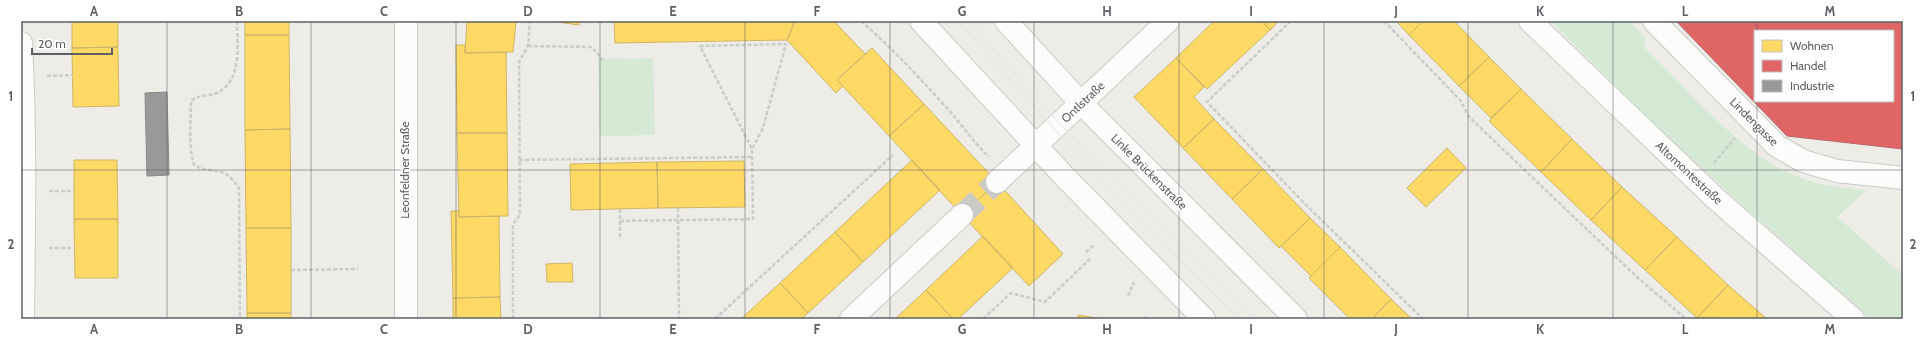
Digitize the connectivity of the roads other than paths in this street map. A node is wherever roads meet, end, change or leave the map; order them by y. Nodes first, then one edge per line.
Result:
1 (406, 21) edge
2 (921, 21) edge
3 (1006, 21) edge
4 (1168, 21) edge
5 (1530, 21) edge
6 (1654, 21) edge
7 (21, 43) edge
8 (1081, 103) junction
9 (1036, 146) junction
10 (1903, 178) edge
11 (997, 182) tunnel mouth
12 (962, 215) tunnel mouth
13 (23, 319) edge
14 (406, 319) edge
15 (851, 319) edge
16 (1204, 319) edge
17 (1296, 319) edge
18 (1853, 319) edge

1 - 14 street, Leonfeldner Straße
2 - 9 street
3 - 8 street, Linke Brückenstraße
4 - 8 street, Ontlstraße
5 - 18 street, Altomontestraße
6 - 10 street, Lindengasse
7 - 13 street
8 - 9 street, Ontlstraße
8 - 17 street, Linke Brückenstraße
9 - 11 street, Ontlstraße
9 - 16 street
12 - 15 street

